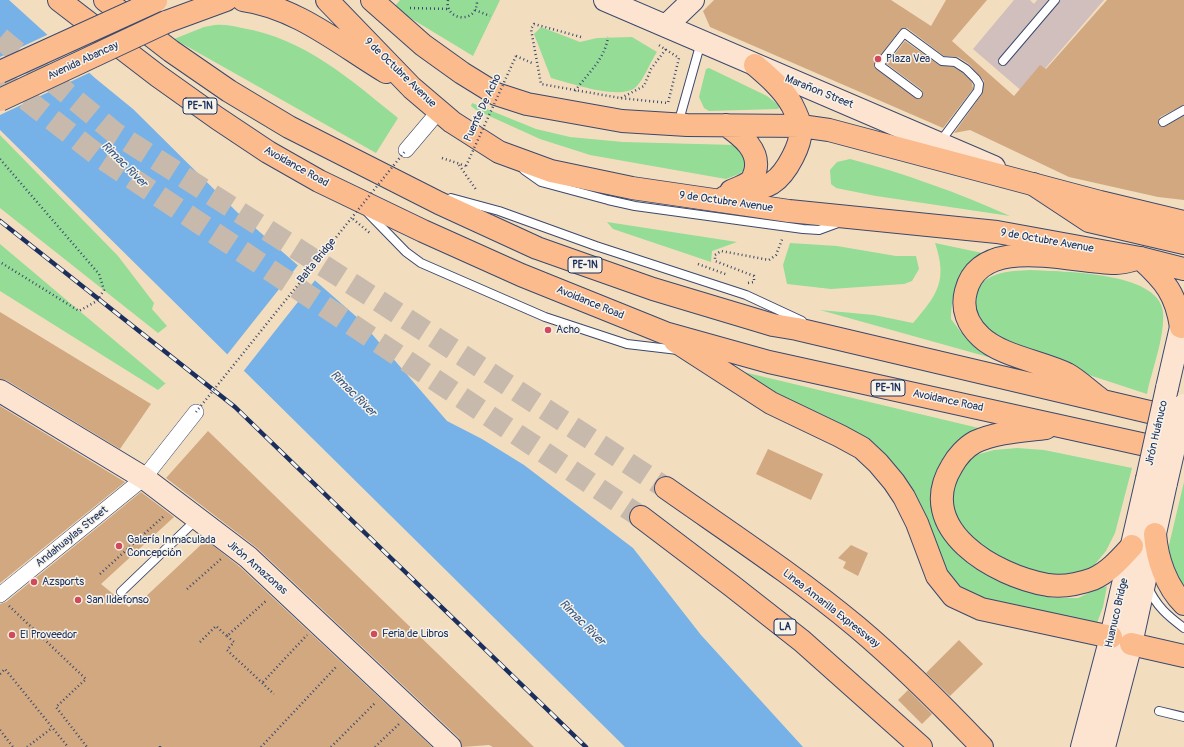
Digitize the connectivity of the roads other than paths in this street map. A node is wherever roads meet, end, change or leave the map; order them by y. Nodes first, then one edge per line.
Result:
1 (59, 0) edge
2 (105, 0) edge
3 (226, 0) edge
4 (243, 0) edge
5 (327, 0) edge
6 (372, 0) edge
7 (605, 0) edge
8 (693, 0) edge
9 (1055, 0) edge
10 (157, 1) edge
11 (660, 34) junction
12 (701, 41) junction
13 (1003, 61) dead end
14 (756, 65) junction
15 (0, 72) edge
16 (412, 88) junction
17 (918, 94) dead end
18 (0, 100) edge
19 (1184, 110) edge
20 (440, 111) junction
21 (1163, 122) dead end
22 (678, 124) junction
23 (726, 125) junction
24 (800, 126) junction
25 (939, 143) junction
26 (406, 150) road end
27 (499, 152) junction
28 (1033, 184) junction
29 (352, 196) junction
30 (710, 200) junction
31 (855, 217) junction
32 (1184, 222) edge
33 (1184, 243) edge
34 (1140, 258) junction
35 (1184, 269) edge
36 (1183, 321) edge
37 (665, 333) junction
38 (714, 346) junction
39 (688, 351) junction
40 (0, 392) edge
41 (1104, 403) junction
42 (1184, 405) edge
43 (196, 412) road end
44 (1184, 420) edge
45 (1062, 426) junction
46 (1184, 453) edge
47 (144, 478) junction
48 (1156, 481) junction
49 (666, 488) tunnel mouth
50 (641, 517) tunnel mouth
51 (198, 519) junction
52 (1155, 534) junction
53 (1132, 546) junction
54 (1145, 580) junction
55 (121, 592) dead end
56 (3, 599) edge
57 (1184, 604) edge
58 (1184, 628) edge
59 (1121, 641) junction
60 (1184, 656) edge
61 (1159, 711) dead end
62 (1184, 717) edge
63 (450, 747) edge
64 (921, 747) edge
65 (982, 747) edge
66 (1082, 747) edge
67 (1104, 747) edge

1 - 29 main road, Avoidance Road / PE-1N
2 - 41 main road, PE-1N
3 - 18 main road, Avenida Abancay, bridge
4 - 16 main road
5 - 16 main road, 9 de Octubre Avenue
6 - 22 main road
7 - 11 street, Marañon Street
8 - 11 street
9 - 13 lane
10 - 15 main road, bridge
11 - 12 street, Marañon Street
12 - 14 street, Marañon Street
12 - 22 lane
14 - 24 main road
14 - 25 street, Marañon Street
16 - 20 main road, 9 de Octubre Avenue
17 - 25 lane
19 - 21 lane
20 - 26 street
20 - 27 main road, 9 de Octubre Avenue
22 - 23 main road
23 - 24 main road
23 - 30 main road
24 - 28 main road
24 - 30 main road
25 - 28 street, Marañon Street
27 - 30 main road, 9 de Octubre Avenue
27 - 31 lane
28 - 32 main road
28 - 33 main road
29 - 37 main road, Avoidance Road / PE-1N
29 - 39 lane
30 - 31 main road, 9 de Octubre Avenue
31 - 34 main road, 9 de Octubre Avenue
34 - 35 main road, 9 de Octubre Avenue
34 - 36 main road
34 - 41 main road
36 - 48 street, Jirón Huánuco, bridge
37 - 38 main road, Avoidance Road / PE-1N
37 - 39 main road
38 - 39 lane
38 - 45 main road, Avoidance Road / PE-1N
39 - 59 main road
40 - 47 street, Jirón Amazonas
41 - 44 main road, PE-1N
42 - 48 street, Jirón Huánuco, bridge
43 - 47 street, Andahuaylas Street
45 - 46 main road, Avoidance Road / PE-1N
45 - 53 main road
47 - 51 street, Jirón Amazonas
47 - 56 street, Andahuaylas Street
48 - 52 street, Huanuco Bridge
48 - 53 street, Huanuco Bridge
49 - 65 main road, Linea Amarilla Expressway
50 - 64 main road, LA
51 - 55 lane
51 - 63 street, Jirón Amazonas
52 - 54 street, Huanuco Bridge
52 - 57 main road
53 - 59 street, Huanuco Bridge
54 - 58 lane
54 - 59 street, Huanuco Bridge
59 - 60 main road
59 - 66 street, Huanuco Bridge
59 - 67 street, Huanuco Bridge
61 - 62 lane

